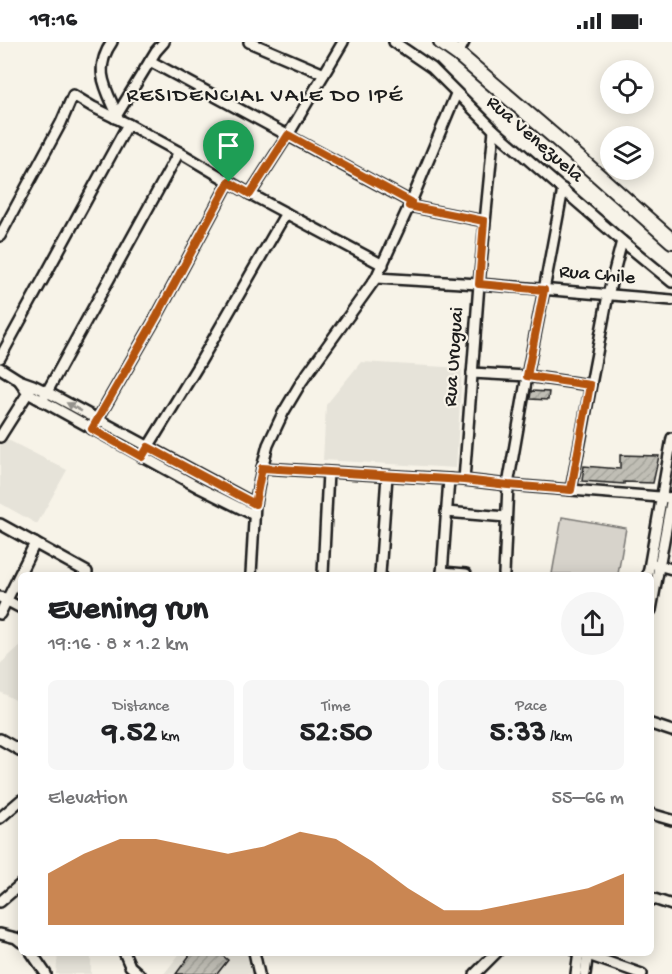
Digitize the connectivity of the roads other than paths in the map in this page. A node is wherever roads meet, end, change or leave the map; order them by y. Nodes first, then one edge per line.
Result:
1 (112, 42) edge
2 (164, 42) edge
3 (249, 42) edge
4 (343, 42) edge
5 (394, 42) edge
6 (441, 42) edge
7 (461, 48) edge
8 (150, 61) junction
9 (324, 74) junction
10 (456, 93) junction
11 (116, 116) junction
12 (128, 124) junction
13 (494, 130) junction
14 (288, 135) junction
15 (179, 152) junction
16 (229, 182) junction
17 (563, 189) junction
18 (250, 194) junction
19 (410, 204) junction
20 (286, 213) junction
21 (484, 221) junction
22 (0, 236) edge
23 (622, 241) junction
24 (672, 241) edge
25 (383, 265) junction
26 (376, 278) junction
27 (672, 282) edge
28 (479, 284) junction
29 (544, 290) junction
30 (608, 295) junction
31 (672, 300) edge
32 (0, 358) edge
33 (0, 368) edge
34 (472, 373) junction
35 (527, 376) junction
36 (590, 385) junction
37 (31, 389) junction
38 (47, 392) junction
39 (42, 401) junction
40 (98, 419) junction
41 (92, 429) junction
42 (1, 433) edge
43 (672, 438) edge
44 (148, 447) junction
45 (142, 457) junction
46 (262, 468) junction
47 (328, 472) junction
48 (387, 476) junction
49 (449, 479) junction
50 (464, 480) junction
51 (508, 485) junction
52 (571, 490) junction
53 (668, 497) edge
54 (255, 504) junction
55 (446, 512) junction
56 (254, 515) junction
57 (506, 517) junction
58 (0, 524) edge
59 (35, 543) junction
60 (650, 563) junction
61 (660, 566) junction
62 (672, 569) edge
63 (19, 572) edge
64 (87, 572) dead end
65 (251, 572) edge
66 (323, 572) edge
67 (380, 572) edge
68 (442, 572) edge
69 (504, 572) edge
70 (648, 572) edge
71 (18, 574) edge
72 (654, 595) edge
73 (4, 599) edge
74 (18, 606) edge
75 (0, 614) edge
76 (654, 725) edge
77 (672, 731) edge
78 (0, 739) edge
79 (18, 749) edge
80 (18, 803) edge
81 (654, 815) edge
82 (0, 818) edge
83 (672, 820) edge
84 (18, 887) edge
85 (654, 899) edge
86 (0, 902) edge
87 (672, 905) edge
88 (0, 934) edge
89 (18, 940) edge
90 (38, 956) edge
91 (255, 956) edge
92 (493, 956) edge
93 (581, 956) edge
94 (582, 956) edge
95 (591, 956) edge
96 (129, 970) edge
97 (46, 974) edge
98 (139, 974) edge
99 (258, 974) edge
100 (475, 974) edge
101 (576, 974) edge
102 (585, 974) edge
103 (642, 974) edge

1 - 11 street
2 - 8 street
3 - 9 street
4 - 9 street
5 - 10 street, Rua Venezuela
6 - 7 highway
7 - 24 highway
8 - 11 street
8 - 14 street
9 - 14 street
10 - 13 street, Rua Venezuela
10 - 19 street
11 - 12 street
11 - 22 street
12 - 15 street
12 - 32 street
13 - 17 street, Rua Venezuela
13 - 21 street, Rua Uruguai
14 - 18 street
14 - 19 street
15 - 16 street
15 - 38 street
16 - 18 street
16 - 40 street
17 - 23 street, Rua Venezuela
17 - 29 street
18 - 20 street
19 - 21 street
19 - 25 street
20 - 25 street
20 - 44 street
21 - 28 street, Rua Uruguai
23 - 27 street, Rua Venezuela
23 - 30 street
25 - 26 street
26 - 28 street, Rua Chile
26 - 46 street
28 - 29 street, Rua Chile
28 - 34 street, Rua Uruguai
29 - 30 street, Rua Chile
29 - 35 street
30 - 31 street, Rua Chile
30 - 36 street
33 - 37 street
34 - 35 street
34 - 50 street, Rua Uruguai
35 - 36 street
35 - 51 street
36 - 52 street
37 - 38 street
37 - 39 street
37 - 42 street
38 - 39 street
40 -> 38 street
39 - 41 street
40 - 41 street
40 - 44 street
41 - 45 street
43 - 53 street
44 - 45 street
44 - 54 street
45 - 56 street
46 - 47 street
46 - 54 street
47 - 48 street
47 - 66 street
48 - 49 street
48 - 67 street
49 - 50 street
49 - 55 street
50 - 51 street
51 - 52 street
51 - 57 street
52 - 53 street
53 - 60 street
53 - 61 street
54 - 56 street
55 - 57 street
55 - 68 street
56 - 65 street
57 - 69 street
58 - 59 street
59 - 63 street
59 - 64 street
60 - 61 street
60 - 70 street
61 - 62 street
61 - 72 street
71 - 73 street
73 - 74 street
73 - 75 street
76 - 77 street
78 - 79 street
80 - 82 street
81 - 83 street
84 - 86 street
85 - 87 street
88 - 89 street
90 - 97 street
91 - 99 street
92 - 100 street
93 - 101 street
94 - 102 street
95 - 103 street
96 - 98 street

